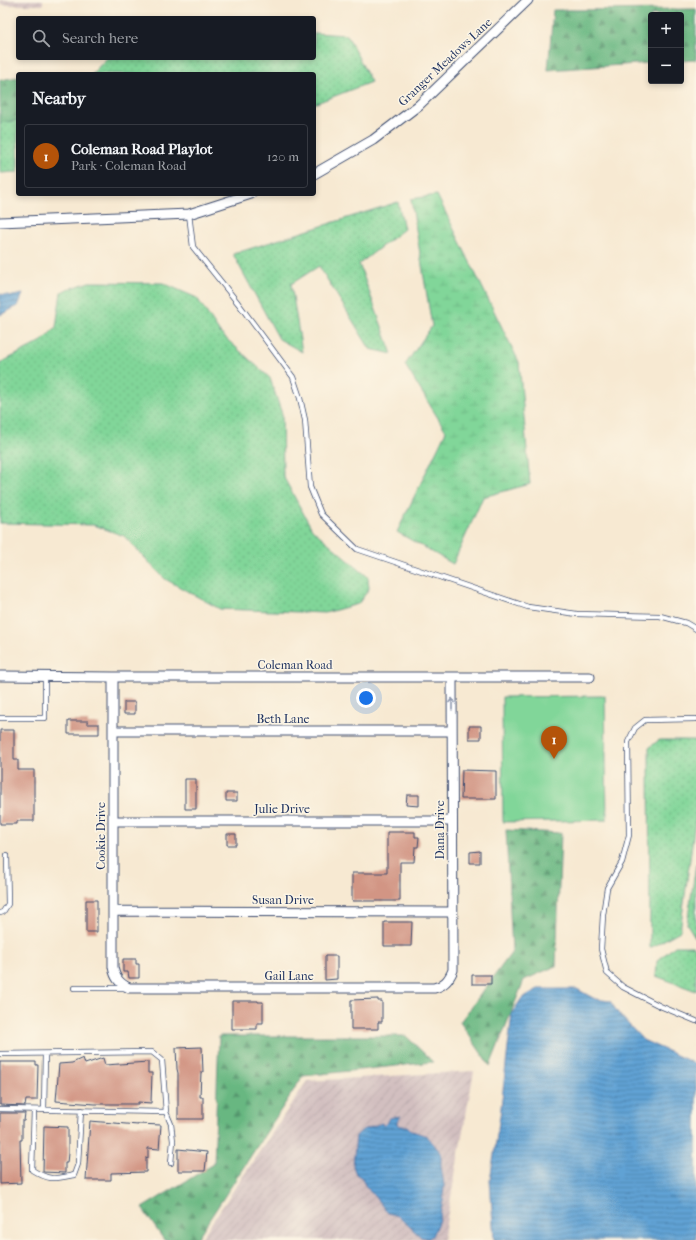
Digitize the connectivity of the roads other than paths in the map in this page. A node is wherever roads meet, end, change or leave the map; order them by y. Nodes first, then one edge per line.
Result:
1 (528, 0) edge
2 (316, 173) edge
3 (245, 196) edge
4 (189, 214) junction
5 (0, 222) edge
6 (696, 629) edge
7 (0, 676) edge
8 (44, 676) junction
9 (113, 677) junction
10 (452, 677) junction
11 (590, 677) dead end
12 (0, 718) edge
13 (696, 719) edge
14 (113, 730) junction
15 (452, 731) junction
16 (113, 821) junction
17 (452, 821) junction
18 (7, 855) dead end
19 (113, 911) junction
20 (452, 912) junction
21 (0, 913) edge
22 (446, 982) joint
23 (74, 988) dead end
24 (129, 988) junction
25 (696, 1021) edge
26 (0, 1054) edge
27 (46, 1054) junction
28 (0, 1109) edge
29 (34, 1110) junction
30 (44, 1110) junction
31 (81, 1110) junction
32 (166, 1112) junction
33 (171, 1163) dead end

1 - 2 street, Granger Meadows Lane
3 - 4 street
4 - 5 street
4 - 6 lane
7 - 8 street, Coleman Road
8 - 9 street, Coleman Road
8 - 12 lane
9 - 10 street, Coleman Road
9 - 14 street, Cookie Drive
10 - 11 street, Coleman Road
15 -> 10 street, Dana Drive
13 - 25 lane
14 - 15 street, Beth Lane
14 - 16 street, Cookie Drive
15 - 17 street, Dana Drive
16 - 17 street, Julie Drive
16 - 19 street, Cookie Drive
17 - 20 street, Dana Drive
18 - 21 lane
19 - 20 street, Susan Drive
19 - 24 street, Cookie Drive
20 - 22 street, Dana Drive
22 - 24 street, Gail Lane
23 - 24 lane
26 - 27 lane
27 - 30 lane
27 - 32 lane
28 - 29 lane
29 - 30 lane
29 - 31 lane
30 - 31 lane
31 - 32 lane
32 - 33 lane

